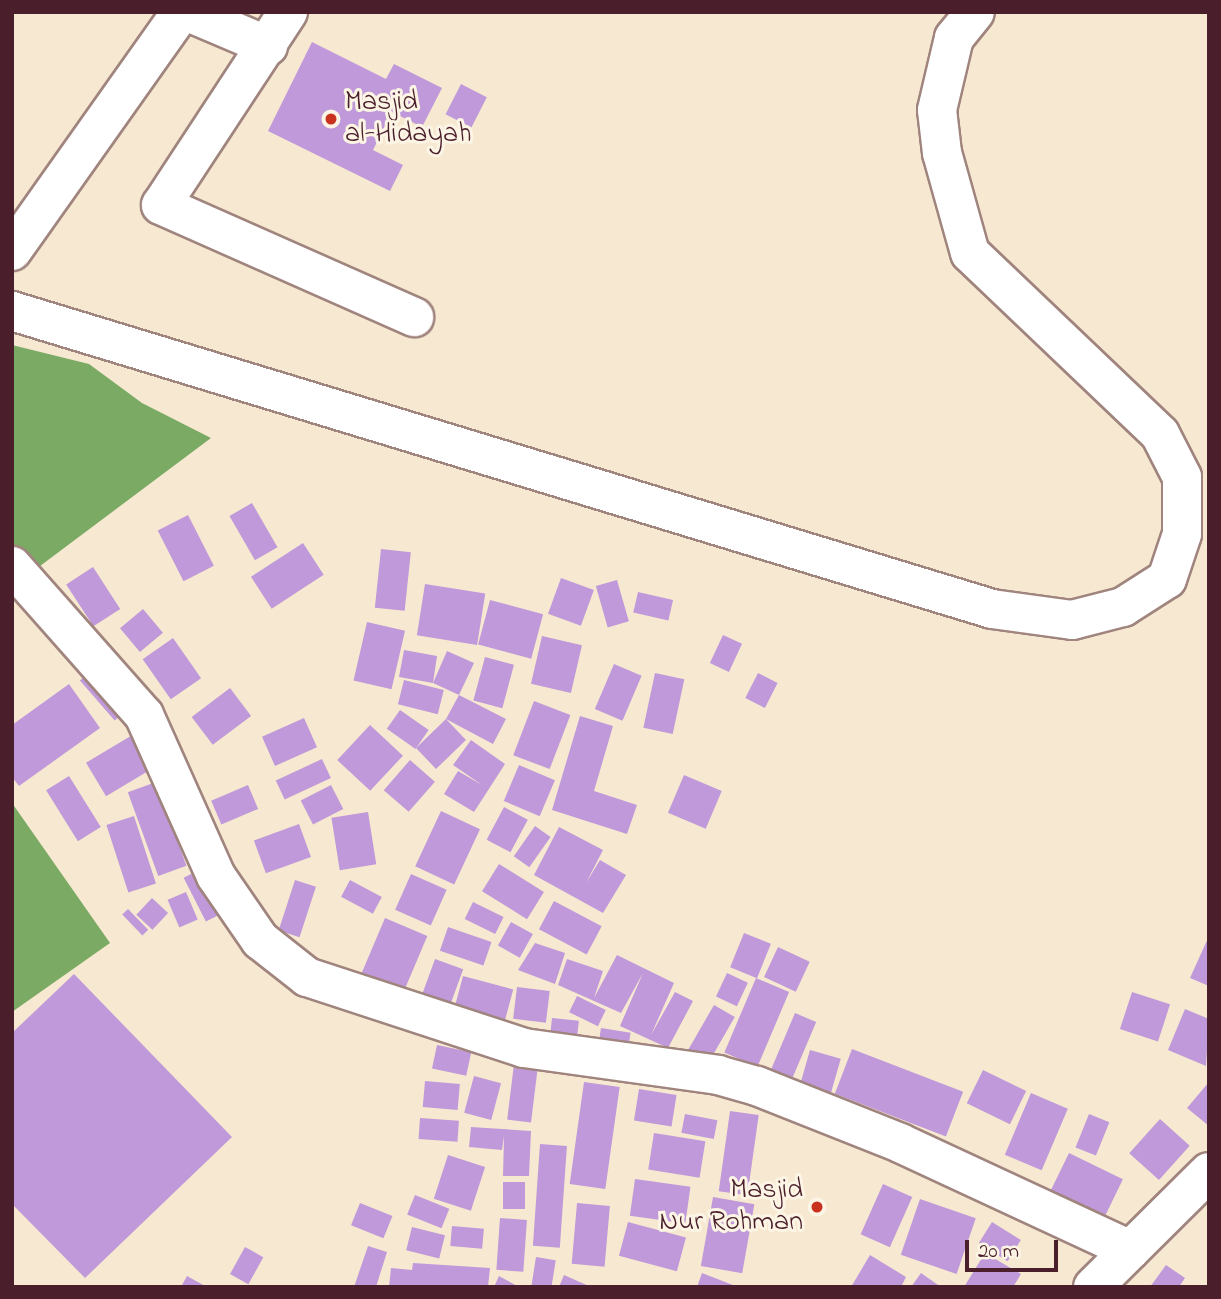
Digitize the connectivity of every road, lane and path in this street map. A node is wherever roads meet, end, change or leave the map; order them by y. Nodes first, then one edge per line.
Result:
1 (181, 12) edge
2 (188, 12) edge
3 (288, 12) edge
4 (975, 12) edge
5 (268, 46) junction
6 (12, 251) edge
7 (12, 311) edge
8 (414, 317) dead end
9 (12, 566) edge
10 (1209, 1172) edge
11 (1130, 1250) junction
12 (1093, 1287) edge

1 - 6 street
2 - 5 street
3 - 5 street
4 - 7 street
5 - 8 street
9 - 11 street
10 - 11 street
11 - 12 street

